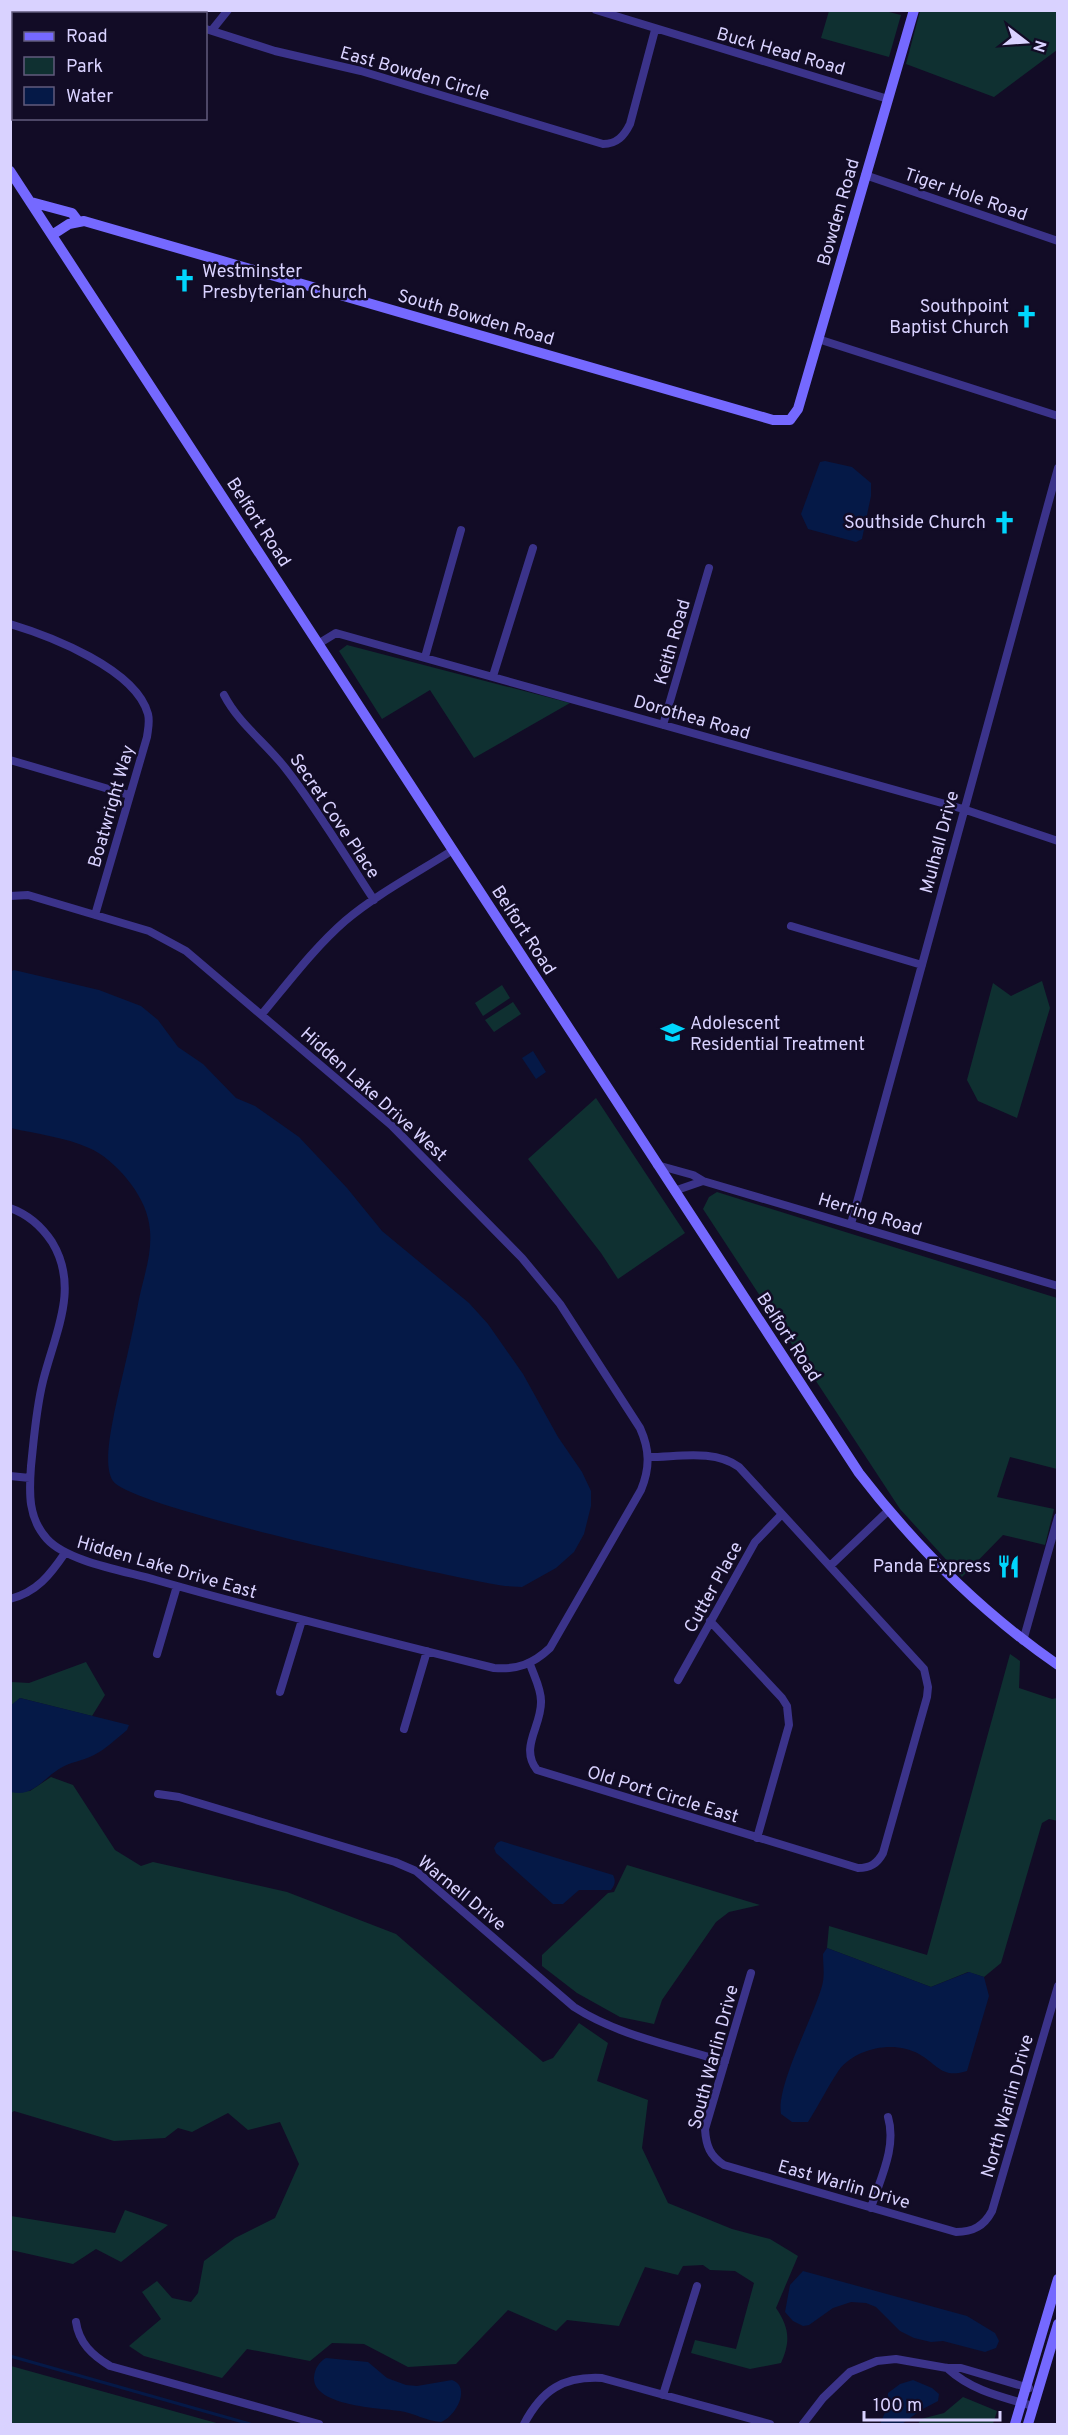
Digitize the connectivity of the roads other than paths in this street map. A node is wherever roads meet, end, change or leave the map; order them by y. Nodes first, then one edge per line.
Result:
1 (228, 10) edge
2 (596, 10) edge
3 (914, 10) edge
4 (209, 30) edge
5 (656, 30) junction
6 (888, 99) junction
7 (10, 171) edge
8 (866, 176) junction
9 (31, 202) junction
10 (78, 221) junction
11 (52, 235) junction
12 (1058, 241) edge
13 (818, 339) junction
14 (1058, 416) edge
15 (790, 420) joint
16 (1058, 468) edge
17 (461, 530) dead end
18 (532, 548) dead end
19 (709, 568) dead end
20 (10, 624) edge
21 (318, 644) junction
22 (424, 657) junction
23 (492, 676) junction
24 (224, 695) dead end
25 (663, 725) junction
26 (10, 760) edge
27 (129, 795) junction
28 (963, 809) junction
29 (1058, 842) edge
30 (453, 850) junction
31 (10, 896) edge
32 (374, 900) junction
33 (95, 915) junction
34 (791, 926) dead end
35 (922, 965) junction
36 (262, 1014) junction
37 (657, 1165) junction
38 (703, 1181) junction
39 (674, 1191) junction
40 (10, 1208) edge
41 (851, 1224) junction
42 (1058, 1286) edge
43 (649, 1457) junction
44 (10, 1476) edge
45 (30, 1478) junction
46 (888, 1511) junction
47 (782, 1514) junction
48 (1058, 1517) edge
49 (65, 1553) junction
50 (830, 1566) junction
51 (177, 1586) junction
52 (10, 1599) edge
53 (302, 1620) junction
54 (710, 1621) junction
55 (1023, 1641) junction
56 (427, 1652) junction
57 (157, 1654) dead end
58 (530, 1664) junction
59 (1058, 1665) edge
60 (678, 1680) dead end
61 (280, 1692) dead end
62 (404, 1729) dead end
63 (158, 1794) dead end
64 (757, 1838) junction
65 (751, 1973) dead end
66 (1058, 1986) edge
67 (1055, 2002) edge
68 (1053, 2017) edge
69 (725, 2062) junction
70 (888, 2117) dead end
71 (708, 2149) joint
72 (872, 2208) junction
73 (978, 2228) joint
74 (1058, 2279) edge
75 (697, 2286) dead end
76 (76, 2322) dead end
77 (1058, 2324) edge
78 (947, 2368) junction
79 (981, 2373) junction
80 (1026, 2387) junction
81 (976, 2389) junction
82 (1038, 2390) junction
83 (663, 2395) junction
84 (1022, 2403) junction
85 (1033, 2406) junction
86 (319, 2424) edge
87 (524, 2424) edge
88 (770, 2424) edge
89 (803, 2424) edge
90 (1015, 2424) edge
91 (1028, 2424) edge

1 - 4 street
2 - 5 street, Buck Head Road
3 - 6 street, Bowden Road
4 - 5 street, East Bowden Circle
5 - 6 street, Buck Head Road
6 - 8 street, Bowden Road
7 - 9 street, Belfort Road
8 - 12 street, Tiger Hole Road
8 - 13 street, Bowden Road
9 - 10 street, South Bowden Road
9 - 11 street, Belfort Road
10 - 11 street
10 - 15 street, South Bowden Road
11 - 21 street, Belfort Road
13 - 14 street
13 - 15 street, Bowden Road
16 - 28 street, Mulhall Drive
17 - 22 street
18 - 23 street
19 - 25 street, Keith Road
20 - 27 street, Boatwright Way
21 - 22 street, Dorothea Road
21 - 30 street, Belfort Road
22 - 23 street, Dorothea Road
23 - 25 street, Dorothea Road
24 - 32 street, Secret Cove Place
25 - 28 street, Dorothea Road
26 - 27 street
27 - 33 street, Boatwright Way
28 - 29 street, Dorothea Road
28 - 35 street, Mulhall Drive
30 - 32 street
30 - 37 street, Belfort Road
31 - 33 street, Hidden Lake Drive West
32 - 36 street
33 - 36 street, Hidden Lake Drive West
34 - 35 street
35 - 41 street, Mulhall Drive
36 - 43 street, Hidden Lake Drive West
37 - 38 street, Herring Road
37 - 39 street, Belfort Road
38 - 39 street
38 - 41 street, Herring Road
39 - 46 street, Belfort Road
40 - 45 street, Hidden Lake Drive East
41 - 42 street, Herring Road
43 - 47 street
43 - 58 street
44 - 45 street
45 - 49 street, Hidden Lake Drive East
46 - 50 street
46 - 55 street, Belfort Road
47 - 50 street
47 - 54 street, Cutter Place
48 - 55 street
49 - 51 street, Hidden Lake Drive East
49 - 52 street
50 - 64 street, Old Port Circle East
51 - 53 street, Hidden Lake Drive East
51 - 57 street
53 - 56 street, Hidden Lake Drive East
53 - 61 street
54 - 60 street, Cutter Place
54 - 64 street
55 - 59 street, Belfort Road
56 - 58 street, Hidden Lake Drive East
56 - 62 street
58 - 64 street, Old Port Circle East
63 - 69 street, Warnell Drive
65 - 69 street, South Warlin Drive
66 - 67 street, North Warlin Drive
67 - 68 street, North Warlin Drive
68 - 73 street, North Warlin Drive
69 - 71 street, South Warlin Drive
70 - 72 street
71 - 72 street, East Warlin Drive
72 - 73 street, East Warlin Drive
74 - 80 street
75 - 83 street
76 - 86 street
77 - 82 street
78 - 79 street
78 - 81 street
78 - 89 street
79 - 80 street
79 - 81 street
80 - 82 street
80 - 84 street
81 - 84 street
82 - 85 street
83 - 87 street
83 - 88 street
84 - 85 street
84 - 90 street
85 - 91 street

